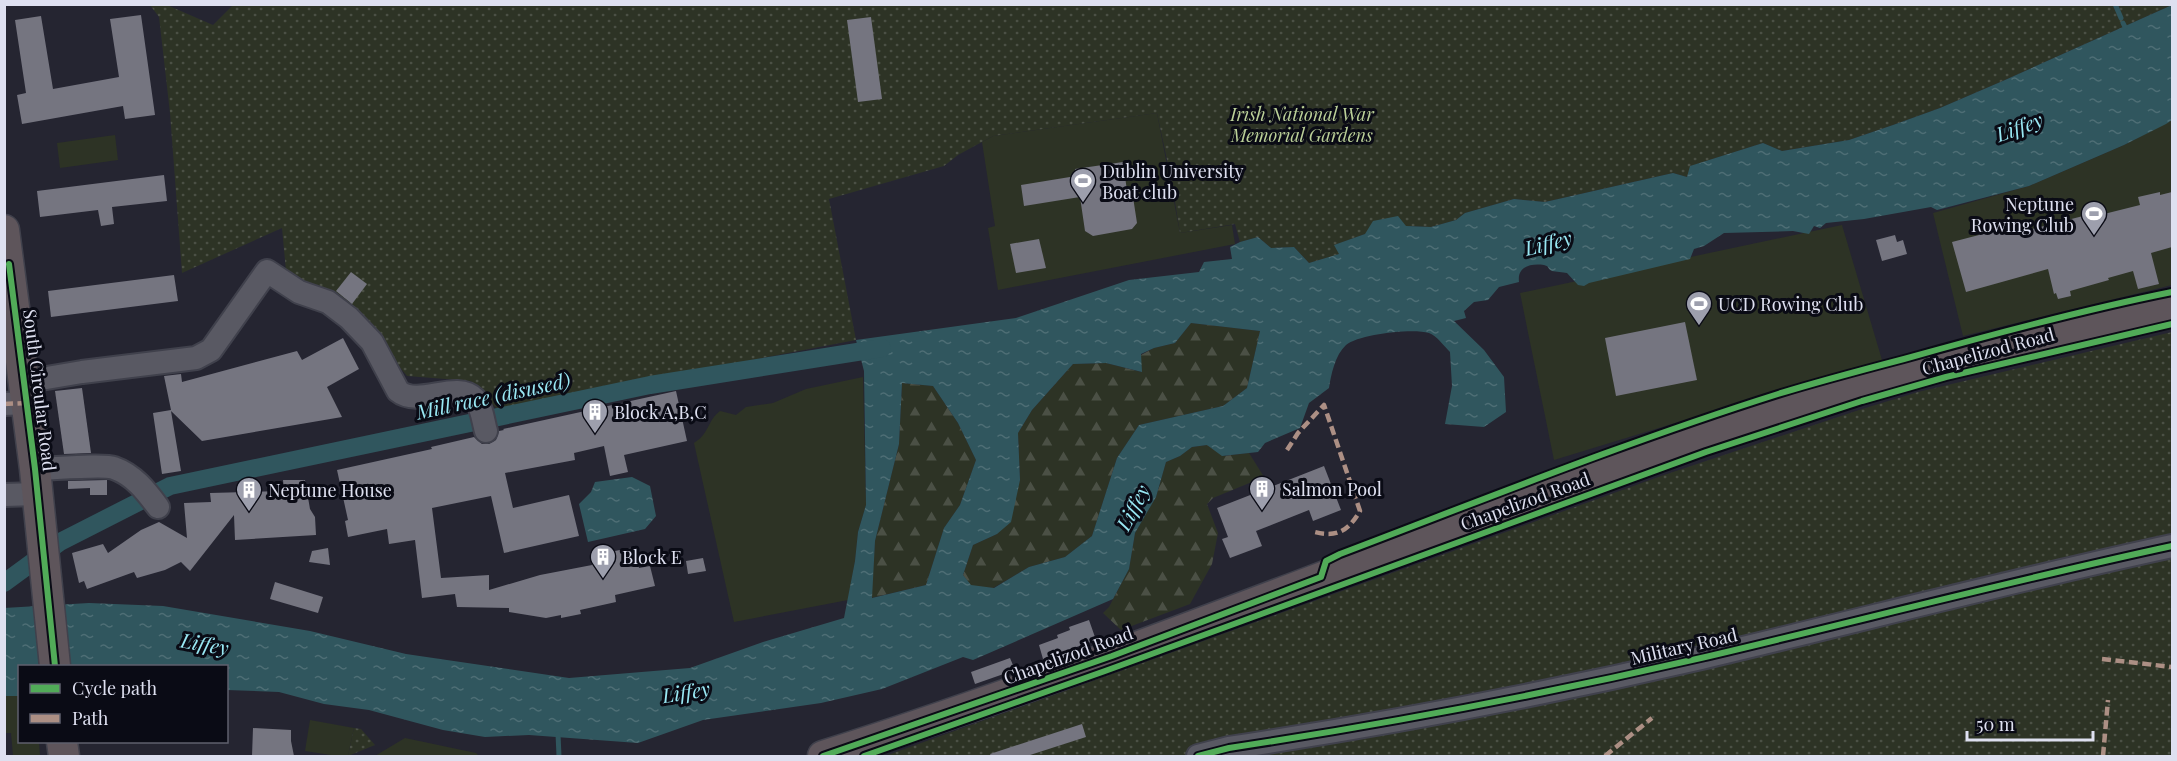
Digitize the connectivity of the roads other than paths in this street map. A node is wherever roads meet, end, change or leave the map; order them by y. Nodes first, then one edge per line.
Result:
1 (4, 230) edge
2 (2172, 309) edge
3 (18, 396) edge
4 (486, 431) dead end
5 (36, 482) junction
6 (4, 495) edge
7 (158, 507) dead end
8 (2172, 546) edge
9 (55, 665) edge
10 (823, 756) edge
11 (1198, 756) edge

1 - 3 main road, South Circular Road
2 - 10 main road, Chapelizod Road
3 - 4 street
3 - 5 main road, South Circular Road
5 - 6 street
5 - 7 street
5 - 9 main road, South Circular Road
8 - 11 street, Military Road

